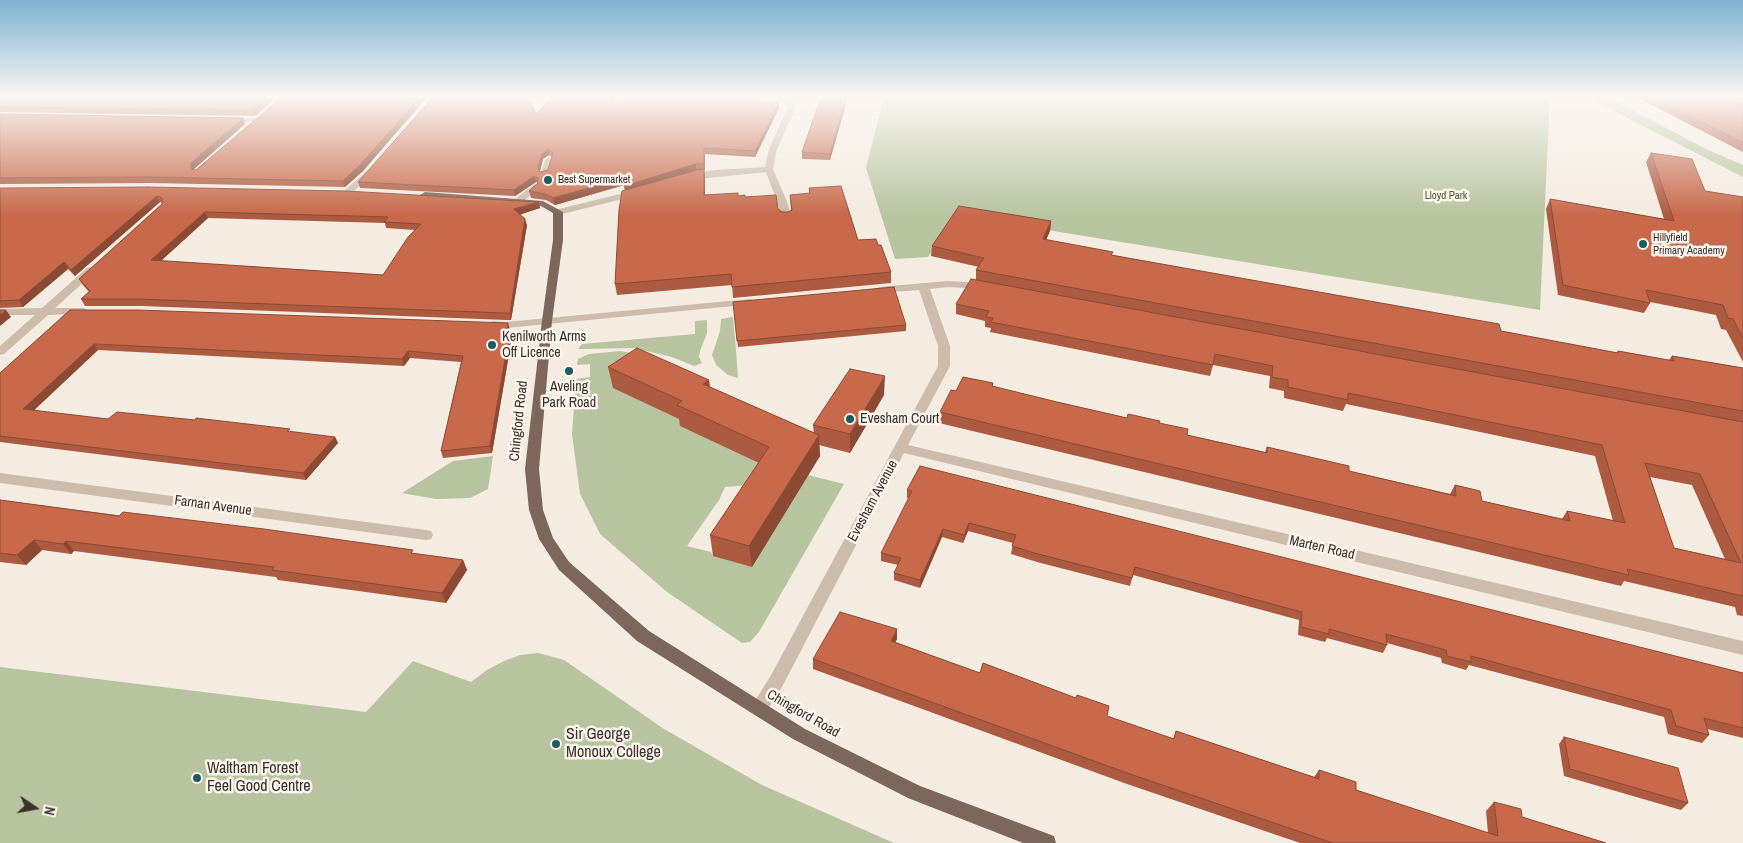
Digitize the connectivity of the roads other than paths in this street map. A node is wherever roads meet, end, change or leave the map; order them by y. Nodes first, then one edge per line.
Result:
1 (779, 136) edge
2 (549, 160) edge
3 (378, 161) edge
4 (769, 169) junction
5 (544, 174) edge
6 (680, 180) edge
7 (535, 187) edge
8 (644, 191) edge
9 (349, 192) edge
10 (416, 195) edge
11 (518, 201) junction
12 (558, 212) junction
13 (786, 219) edge
14 (96, 266) edge
15 (923, 286) junction
16 (997, 289) edge
17 (865, 291) edge
18 (758, 301) edge
19 (94, 311) edge
20 (0, 312) edge
21 (46, 312) junction
22 (546, 321) junction
23 (486, 324) edge
24 (0, 352) edge
25 (902, 448) junction
26 (0, 478) edge
27 (426, 535) dead end
28 (1743, 648) edge
29 (759, 709) junction
30 (1047, 843) edge

1 - 4 street
2 - 5 street
3 - 9 street
4 - 6 street
4 - 13 street
7 - 11 street
8 - 12 street
10 - 11 main road
11 - 12 main road
12 - 22 main road, Chingford Road
14 - 21 street
15 - 16 street
15 - 17 street
15 - 25 street, Evesham Avenue
18 - 22 street
19 - 21 street
20 - 21 street
21 - 24 street
22 - 23 street
22 - 29 main road, Chingford Road
25 - 28 street, Marten Road
25 - 29 street, Evesham Avenue
26 - 27 street, Farnan Avenue
29 - 30 main road, Chingford Road

